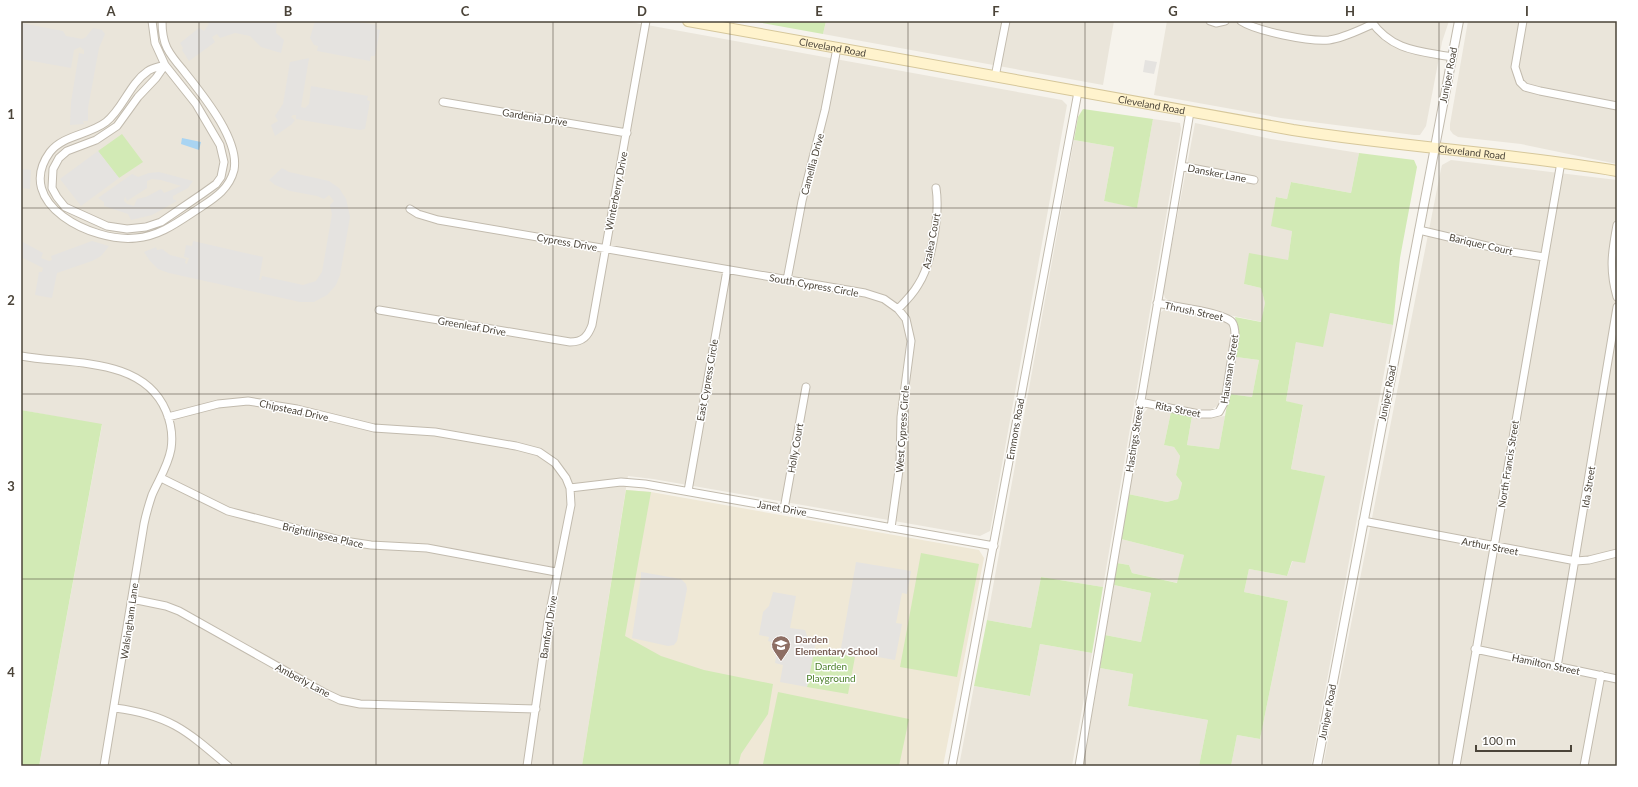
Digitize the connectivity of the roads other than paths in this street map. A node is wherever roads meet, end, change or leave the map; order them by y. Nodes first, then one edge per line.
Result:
1 (152, 21) edge
2 (162, 21) edge
3 (646, 21) edge
4 (688, 21) edge
5 (1006, 21) edge
6 (1210, 21) edge
7 (1225, 21) edge
8 (1241, 21) edge
9 (1458, 21) edge
10 (1523, 21) edge
11 (1372, 23) edge
12 (717, 24) edge
13 (837, 48) junction
14 (1452, 57) junction
15 (165, 64) junction
16 (995, 76) junction
17 (1078, 92) junction
18 (443, 102) dead end
19 (1617, 106) edge
20 (1190, 112) junction
21 (627, 133) junction
22 (1434, 148) junction
23 (1561, 162) junction
24 (1181, 166) junction
25 (1617, 172) edge
26 (1254, 180) dead end
27 (936, 188) dead end
28 (410, 209) dead end
29 (1617, 225) edge
30 (1419, 230) junction
31 (606, 248) junction
32 (1544, 256) junction
33 (727, 270) junction
34 (787, 280) junction
35 (1617, 297) edge
36 (1157, 303) junction
37 (1617, 307) edge
38 (898, 309) junction
39 (379, 310) dead end
40 (1231, 321) joint
41 (564, 342) joint
42 (21, 356) edge
43 (806, 387) dead end
44 (1140, 402) junction
45 (1215, 413) joint
46 (168, 417) junction
47 (161, 478) junction
48 (570, 488) junction
49 (688, 491) junction
50 (784, 509) junction
51 (1363, 521) junction
52 (891, 528) junction
53 (994, 546) junction
54 (1494, 547) junction
55 (1617, 553) edge
56 (1576, 561) junction
57 (556, 572) junction
58 (132, 599) junction
59 (1476, 649) junction
60 (1557, 667) junction
61 (1601, 675) junction
62 (1617, 678) edge
63 (115, 708) junction
64 (536, 708) junction
65 (104, 766) edge
66 (228, 766) edge
67 (527, 766) edge
68 (952, 766) edge
69 (1079, 766) edge
70 (1317, 766) edge
71 (1456, 766) edge
72 (1584, 766) edge

1 - 15 street
2 - 15 street
3 - 21 street, Winterberry Drive
4 - 12 main road, Cleveland Road
5 - 16 street
6 - 7 street
8 - 11 street
9 - 14 street, Juniper Road
10 - 19 street
11 - 14 street
12 - 13 main road, Cleveland Road
13 - 16 main road, Cleveland Road
13 - 34 street, Camellia Drive
14 - 22 street, Juniper Road
15 - 15 street
16 - 17 main road, Cleveland Road
17 - 20 main road, Cleveland Road
17 - 53 street, Emmons Road
18 - 21 street, Gardenia Drive
20 - 22 main road, Cleveland Road
20 - 24 street, Hastings Street
21 - 31 street, Winterberry Drive
22 - 23 main road, Cleveland Road
22 - 30 street, Juniper Road
23 - 25 main road, Cleveland Road
23 - 32 street, North Francis Street
24 - 26 street, Dansker Lane
24 - 36 street, Hastings Street
27 - 38 street, Azalea Court
28 - 31 street, Cypress Drive
29 - 35 street
30 - 32 street, Bariquer Court
30 - 51 street, Juniper Road
31 - 33 street, Cypress Drive
31 - 41 street, Winterberry Drive
32 - 54 street, North Francis Street
33 - 34 street, South Cypress Circle
33 - 49 street, East Cypress Circle
34 - 38 street, South Cypress Circle
36 - 40 street, Thrush Street
36 - 44 street, Hastings Street
37 - 56 street, Ida Street
38 - 52 street, West Cypress Circle
39 - 41 street, Greenleaf Drive
40 - 45 street, Hausman Street
42 - 46 street
43 - 50 street, Holly Court
44 - 45 street, Rita Street
44 - 69 street, Hastings Street
46 - 47 street
46 - 48 street, Chipstead Drive
47 - 57 street, Brightlingsea Place
47 - 58 street, Walsingham Lane
48 - 49 street, Janet Drive
48 - 57 street, Bamford Drive
49 - 50 street, Janet Drive
50 - 52 street, Janet Drive
51 - 54 street, Arthur Street
51 - 70 street, Juniper Road
52 - 53 street, Janet Drive
53 - 68 street, Emmons Road
54 - 56 street, Arthur Street
54 - 59 street, North Francis Street
55 - 56 street, Arthur Street
56 - 60 street, Ida Street
57 - 64 street, Bamford Drive
58 - 63 street, Walsingham Lane
58 - 64 street, Amberly Lane
59 - 60 street, Hamilton Street
59 - 71 street, North Francis Street
60 - 61 street, Hamilton Street
61 - 62 street, Hamilton Street
61 - 72 street
63 - 65 street, Walsingham Lane
63 - 66 street
64 - 67 street, Bamford Drive

